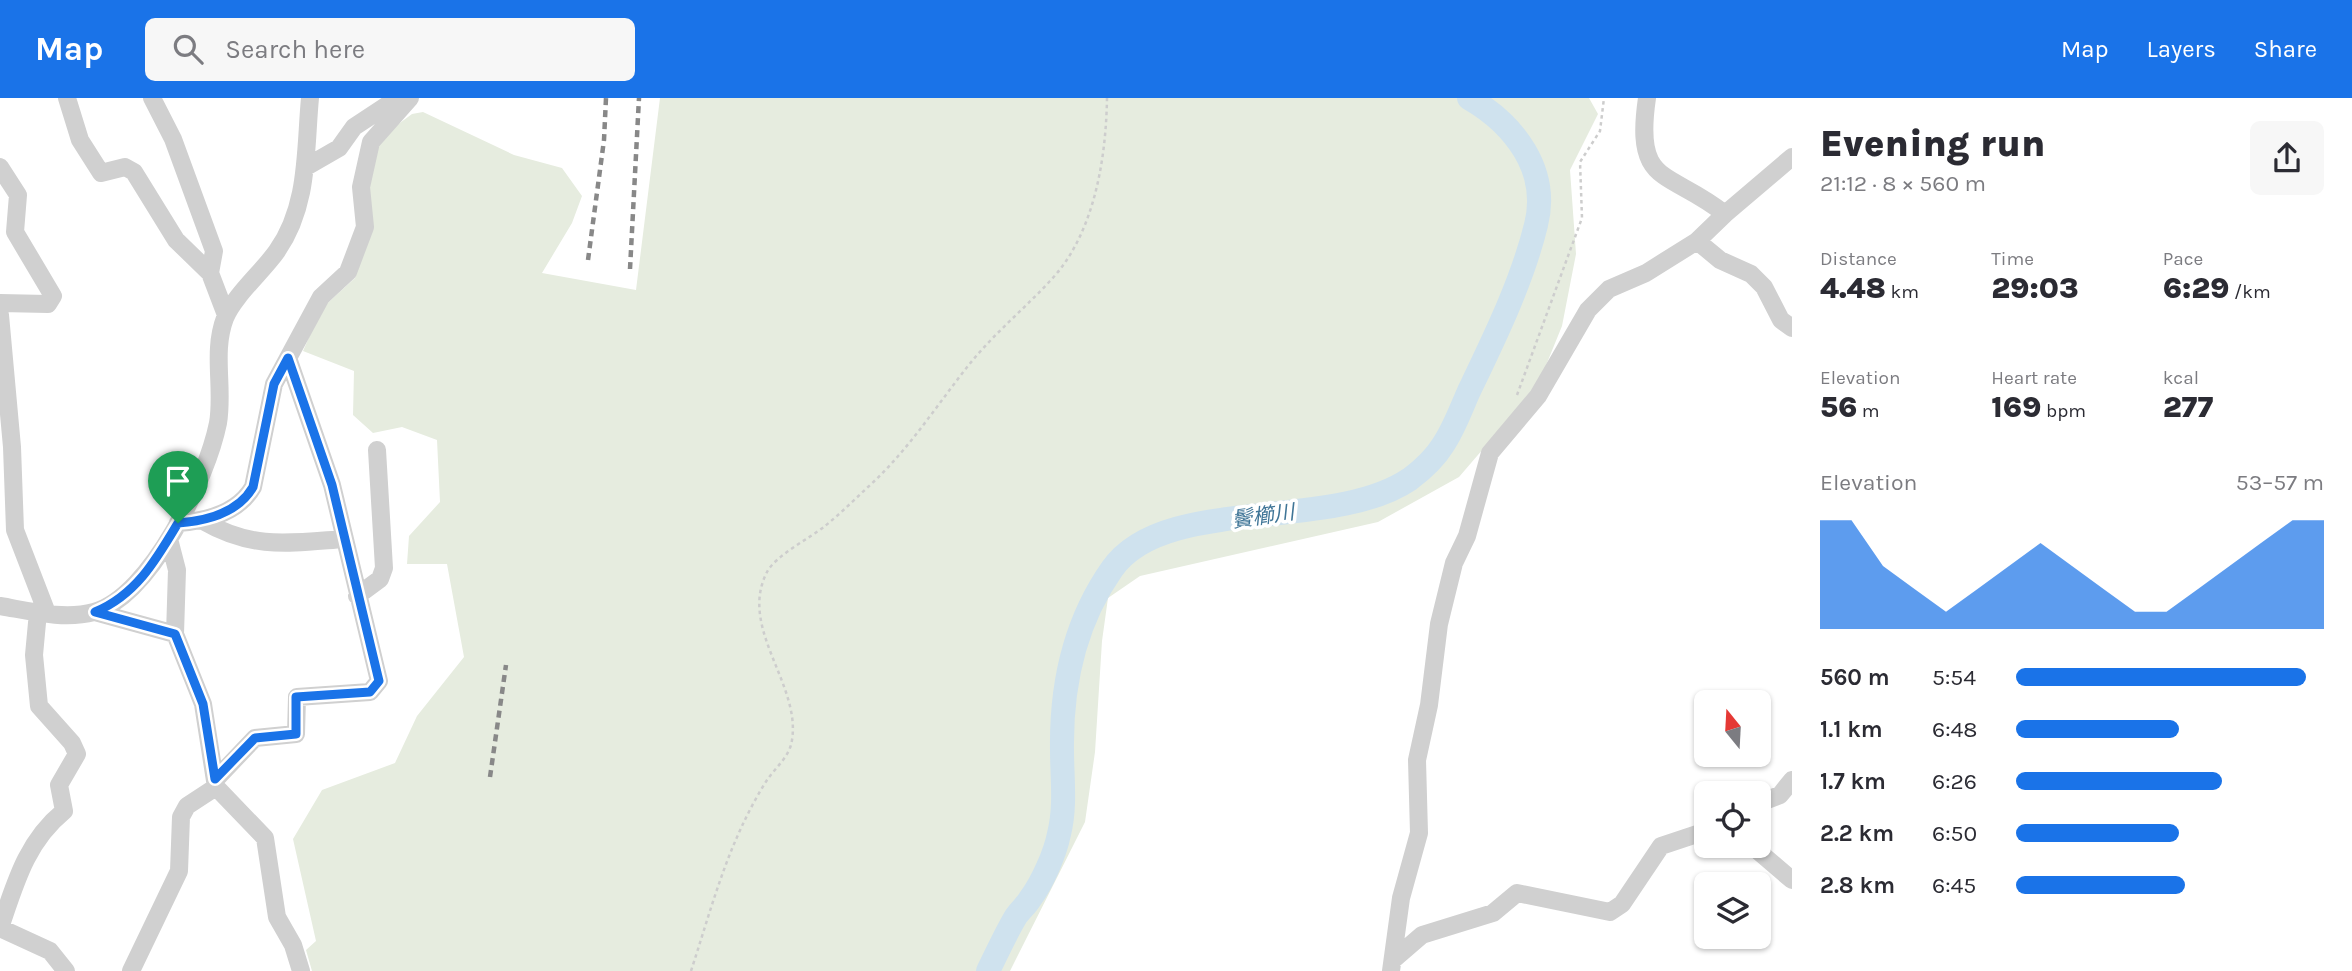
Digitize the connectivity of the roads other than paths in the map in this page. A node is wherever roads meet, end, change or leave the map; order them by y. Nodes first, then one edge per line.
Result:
1 (67, 98) edge
2 (152, 98) edge
3 (310, 98) edge
4 (398, 98) edge
5 (410, 98) edge
6 (1647, 98) edge
7 (1792, 157) edge
8 (0, 167) edge
9 (306, 167) junction
10 (1725, 214) junction
11 (1697, 240) junction
12 (210, 273) junction
13 (0, 303) edge
14 (0, 315) edge
15 (226, 316) junction
16 (1792, 328) edge
17 (288, 358) junction
18 (377, 450) dead end
19 (203, 521) junction
20 (173, 531) junction
21 (344, 539) junction
22 (357, 596) junction
23 (0, 606) edge
24 (95, 612) junction
25 (43, 613) junction
26 (175, 634) junction
27 (1792, 780) edge
28 (215, 783) junction
29 (1771, 798) edge
30 (1694, 835) edge
31 (1766, 858) edge
32 (1792, 880) edge
33 (0, 928) edge
34 (1392, 966) edge
35 (65, 971) edge
36 (131, 971) edge
37 (302, 971) edge

1 - 12 street
2 - 12 street
3 - 9 street
4 - 9 street
5 - 17 street
6 - 10 street
7 - 10 street
8 - 13 street
9 - 15 street
10 - 11 street
11 - 16 street
11 - 34 street
12 - 15 street
14 - 25 street
15 - 20 street
17 - 19 street
17 - 21 street
18 - 22 street
19 - 20 street
19 - 21 street
20 - 24 street
20 - 26 street
21 - 22 street
22 - 28 street
23 - 25 street
24 - 25 street
24 - 26 street
25 - 33 street
26 - 28 street
27 - 29 street
28 - 36 street
28 - 37 street
30 - 34 street
31 - 32 street
33 - 35 street

